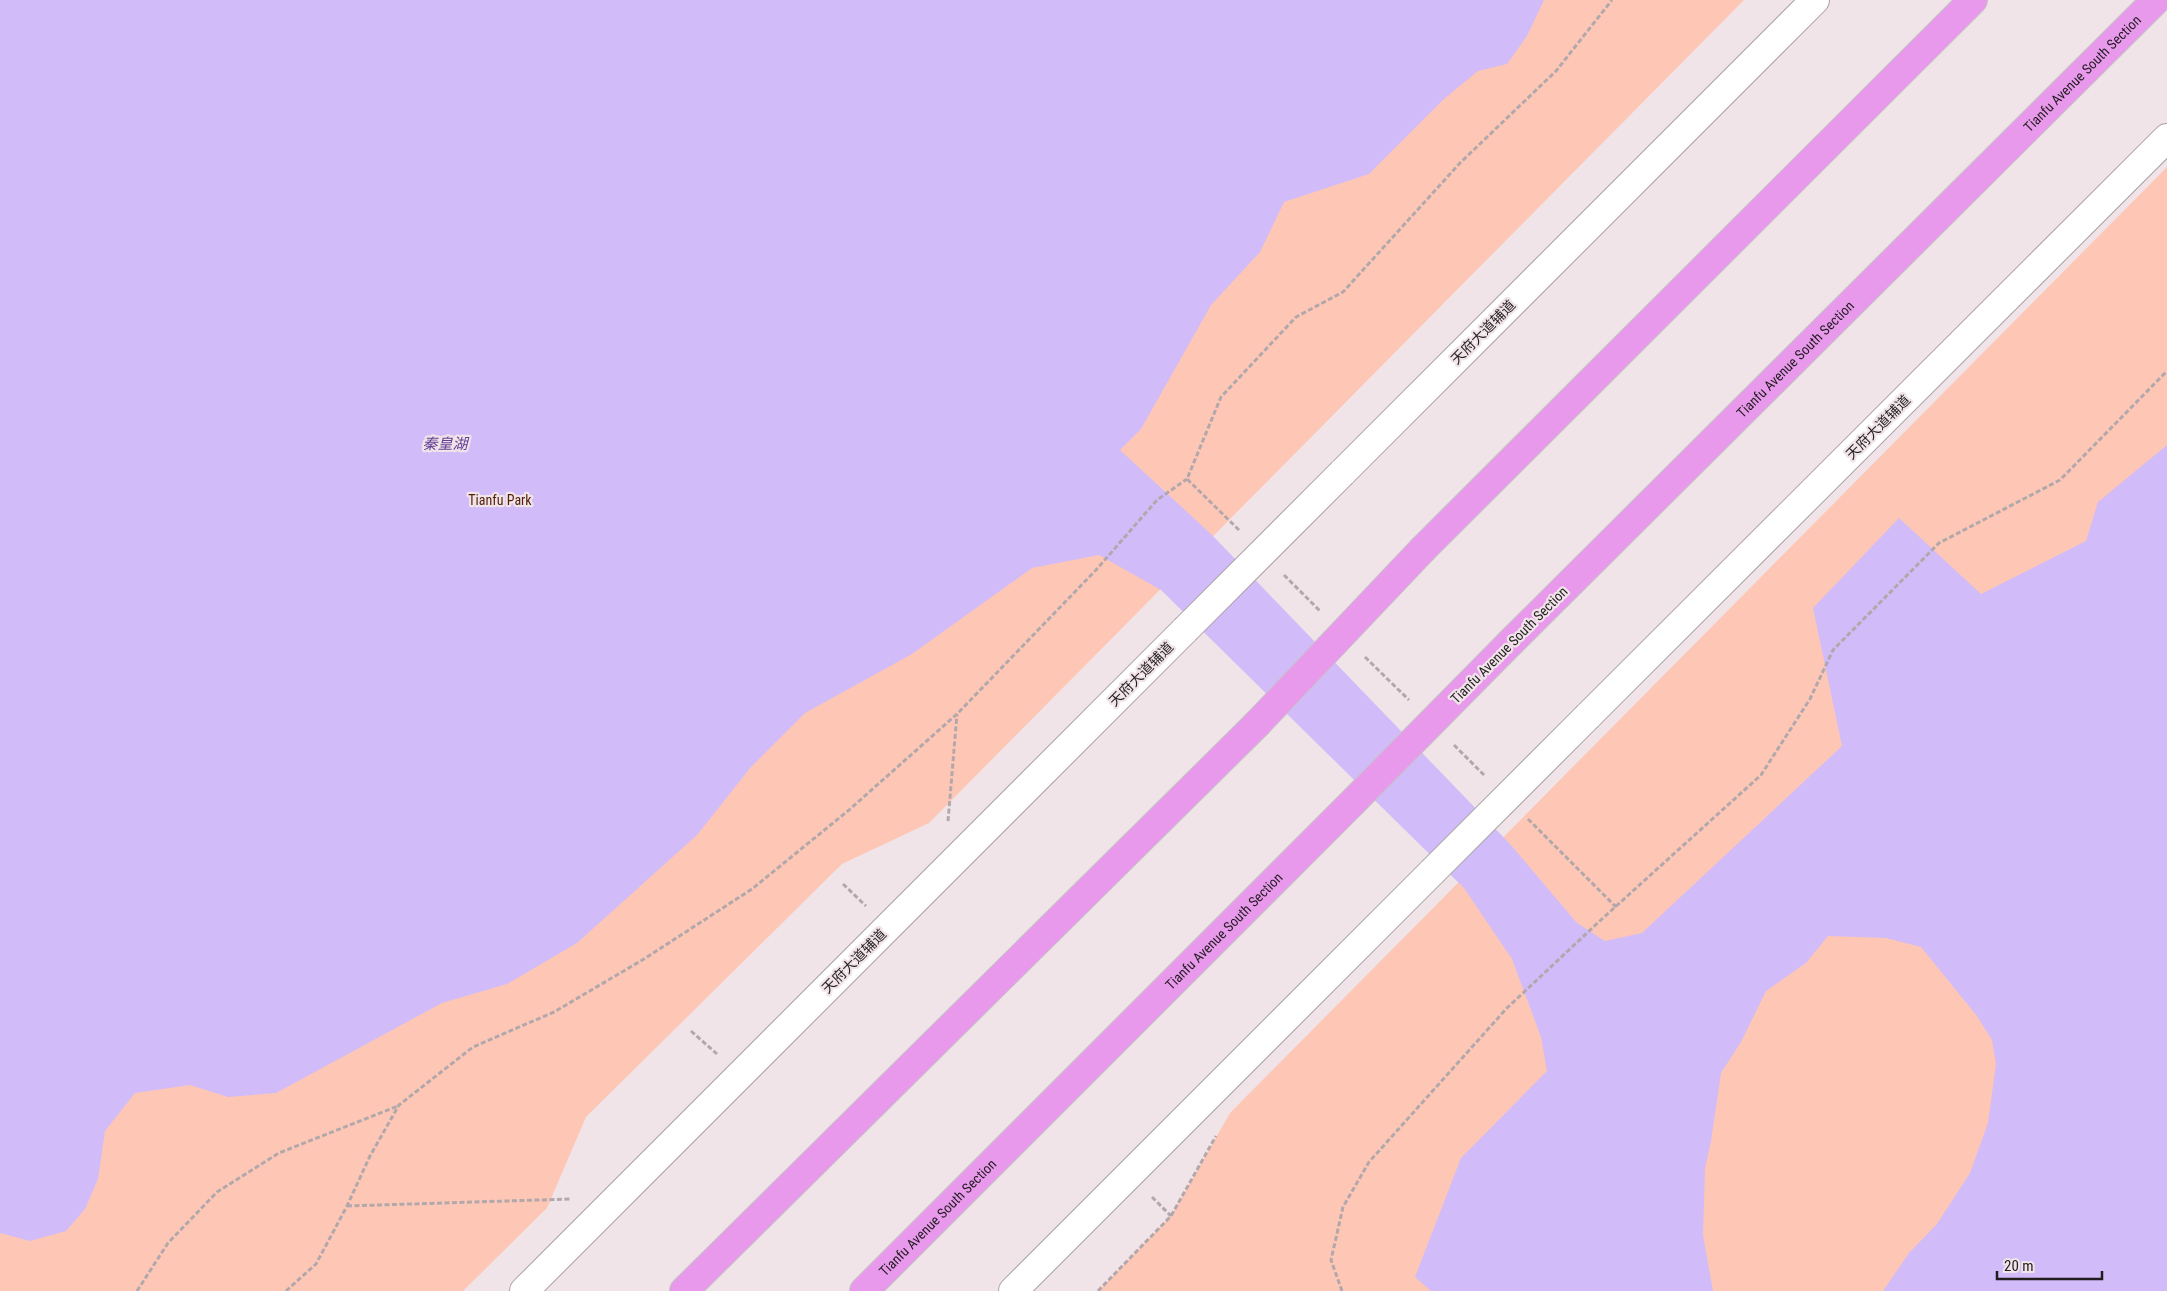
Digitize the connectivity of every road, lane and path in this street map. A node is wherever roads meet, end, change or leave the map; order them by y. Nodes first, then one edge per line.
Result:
1 (1815, 0) edge
2 (1973, 0) edge
3 (2156, 0) edge
4 (2167, 138) edge
5 (2167, 371) edge
6 (1187, 479) dead end
7 (957, 714) junction
8 (947, 827) dead end
9 (843, 884) dead end
10 (867, 907) dead end
11 (692, 1031) dead end
12 (719, 1056) dead end
13 (399, 1105) junction
14 (1220, 1130) dead end
15 (1148, 1193) dead end
16 (576, 1199) dead end
17 (347, 1206) junction
18 (1171, 1216) junction
19 (136, 1291) edge
20 (286, 1291) edge
21 (524, 1291) edge
22 (684, 1291) edge
23 (864, 1291) edge
24 (1013, 1291) edge
25 (1098, 1291) edge
26 (1342, 1291) edge

1 - 21 street, 天府大道辅道, bridge
2 - 22 highway, bridge
3 - 23 highway, Tianfu Avenue South Section, bridge
4 - 24 street, 天府大道辅道, bridge
5 - 26 path
6 - 7 path
7 - 8 path
7 - 13 path
9 - 10 path
11 - 12 path
13 - 17 path
13 - 19 path
14 - 18 path
15 - 18 path
16 - 17 path
17 - 20 path
18 - 25 path

